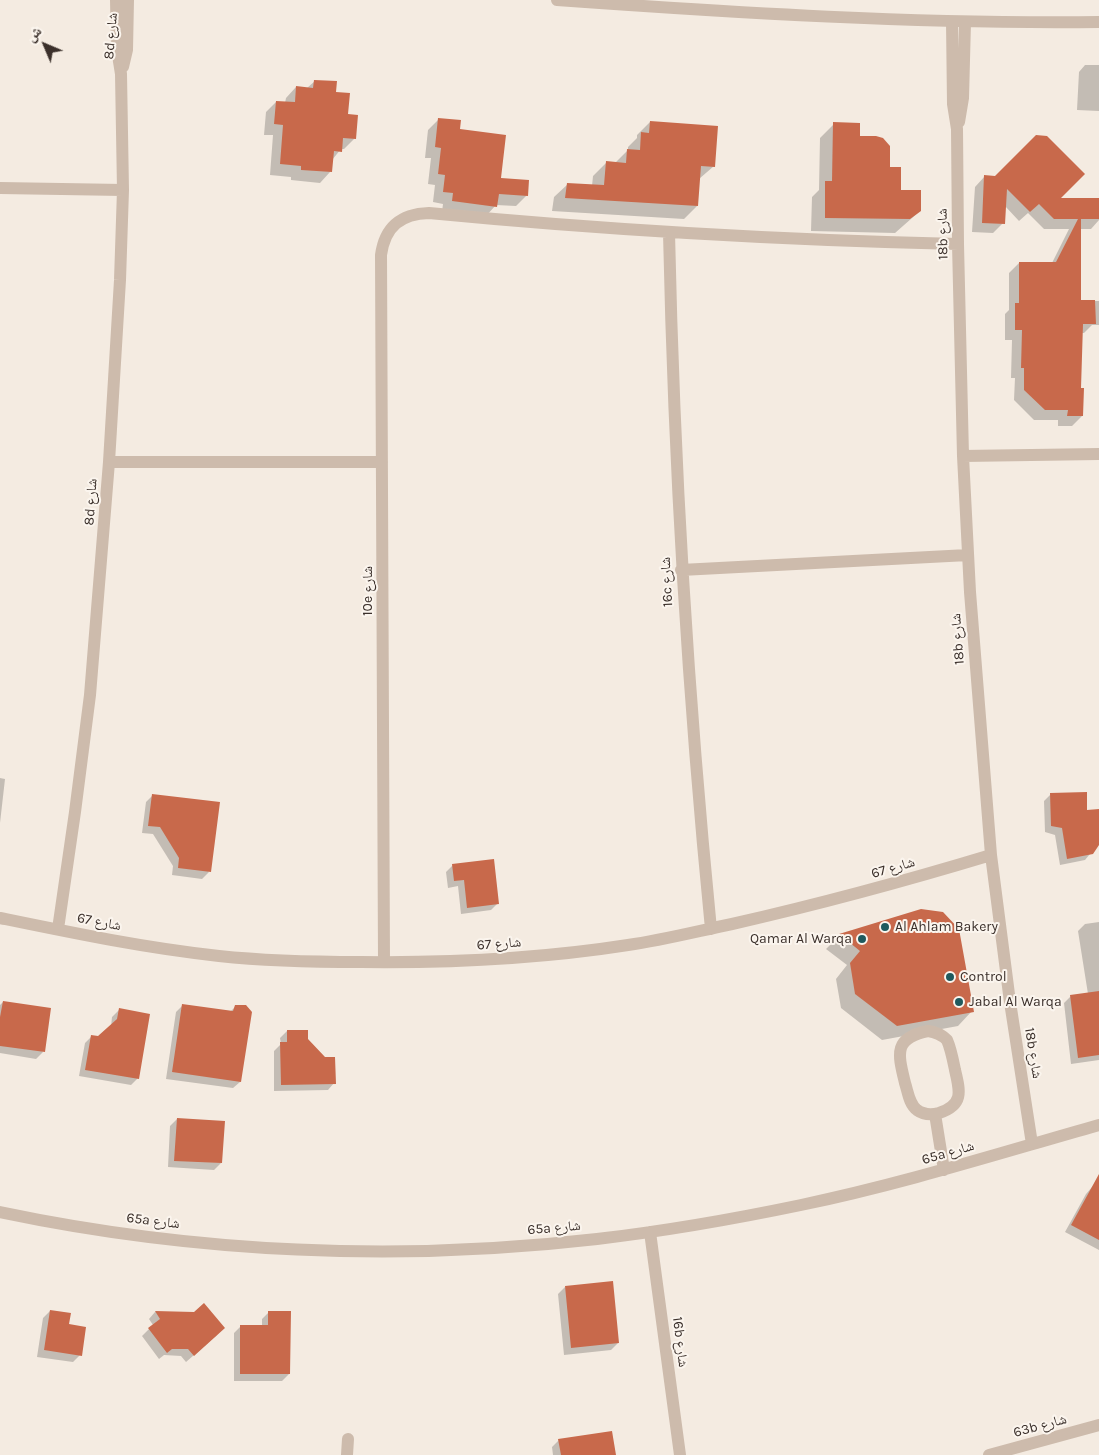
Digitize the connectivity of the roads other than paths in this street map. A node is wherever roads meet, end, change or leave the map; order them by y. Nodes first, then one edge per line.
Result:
1 (116, 0) edge
2 (128, 0) edge
3 (558, 0) edge
4 (952, 22) junction
5 (965, 22) junction
6 (1099, 22) edge
7 (121, 74) junction
8 (957, 129) junction
9 (0, 188) edge
10 (123, 190) junction
11 (669, 233) junction
12 (958, 244) junction
13 (1099, 454) edge
14 (963, 456) junction
15 (109, 462) junction
16 (382, 462) junction
17 (968, 555) junction
18 (681, 570) junction
19 (991, 855) junction
20 (0, 918) edge
21 (710, 928) junction
22 (58, 930) junction
23 (384, 962) junction
24 (935, 1114) junction
25 (1099, 1126) edge
26 (1032, 1144) junction
27 (944, 1170) junction
28 (0, 1212) edge
29 (650, 1232) junction
30 (1099, 1425) edge
31 (348, 1439) dead end
32 (347, 1455) edge
33 (680, 1455) edge
34 (989, 1455) edge

1 - 7 street, 8d شارع
2 - 7 street, 8d شارع
3 - 4 street
4 - 5 street
4 - 8 street, 18b شارع
5 - 6 street
5 - 8 street, 18b شارع
7 - 10 street, 8d شارع
8 - 12 street, 18b شارع
9 - 10 street
10 - 15 street, 8d شارع
11 - 12 street
11 - 16 street, 10e شارع
11 - 18 street, 16c شارع
12 - 14 street, 18b شارع
13 - 14 street
14 - 17 street, 18b شارع
15 - 16 street
15 - 22 street, 8d شارع
16 - 23 street, 10e شارع
17 - 18 street
17 - 19 street, 18b شارع
18 - 21 street, 16c شارع
19 - 21 street, شارع 67
19 - 26 street, 18b شارع
20 - 22 street, شارع 67
21 - 23 street, شارع 67
22 - 23 street, شارع 67
24 - 24 street
24 - 27 street
25 - 26 street, 65a شارع
26 - 27 street, 65a شارع
27 - 29 street, 65a شارع
28 - 29 street, 65a شارع
29 - 33 street, 16b شارع
30 - 34 street, 63b شارع
31 - 32 street

